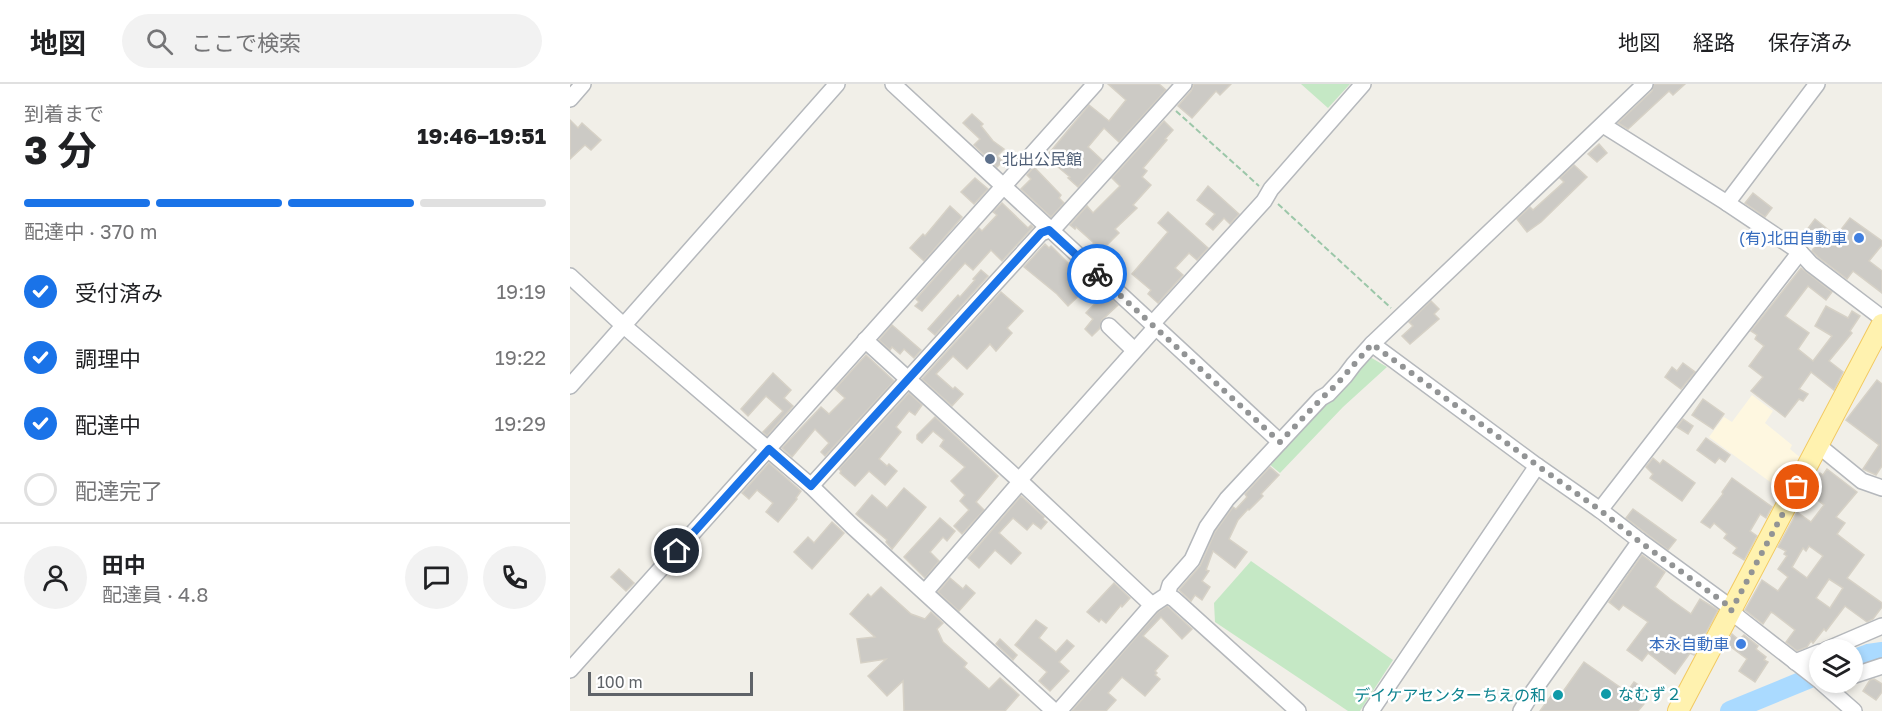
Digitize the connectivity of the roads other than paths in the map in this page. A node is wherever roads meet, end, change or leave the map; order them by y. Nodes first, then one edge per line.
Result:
1 (583, 84) edge
2 (837, 84) edge
3 (893, 84) edge
4 (1095, 84) edge
5 (1363, 84) edge
6 (1645, 84) edge
7 (1818, 84) edge
8 (1173, 91) edge
9 (570, 99) edge
10 (1603, 125) junction
11 (1004, 187) junction
12 (1728, 203) junction
13 (1049, 230) junction
14 (1800, 252) junction
15 (570, 276) edge
16 (1882, 318) edge
17 (1882, 324) edge
18 (624, 326) junction
19 (1109, 326) dead end
20 (1153, 326) junction
21 (865, 340) junction
22 (1372, 344) junction
23 (1134, 351) junction
24 (907, 380) junction
25 (570, 386) edge
26 (1280, 442) junction
27 (1819, 446) junction
28 (769, 449) junction
29 (1538, 466) junction
30 (1020, 481) junction
31 (811, 486) junction
32 (1882, 488) edge
33 (1600, 510) junction
34 (1640, 542) junction
35 (925, 592) junction
36 (1167, 595) junction
37 (1152, 605) junction
38 (1731, 611) junction
39 (1882, 626) edge
40 (1852, 639) edge
41 (1809, 658) edge
42 (1797, 664) junction
43 (1882, 666) edge
44 (570, 670) edge
45 (1809, 672) edge
46 (1863, 672) edge
47 (1835, 693) edge
48 (1054, 711) edge
49 (1059, 711) edge
50 (1298, 711) edge
51 (1371, 711) edge
52 (1521, 711) edge
53 (1678, 711) edge
54 (1854, 711) edge

1 - 9 street
2 - 18 street
3 - 11 street
4 - 11 street
5 - 20 street
6 - 10 street
7 - 12 street
8 - 13 street
10 - 12 street
10 - 22 street
11 - 13 street
11 - 21 street
12 - 14 street
13 - 20 street
13 - 24 street
14 - 16 street
14 - 33 street
15 - 18 street
17 - 27 main road
18 - 25 street
18 - 28 street
19 - 23 street
20 - 23 street
20 - 26 street
21 - 24 street
21 - 28 street
22 - 26 street
22 - 29 street
23 - 30 street
24 - 30 street
24 - 31 street
26 - 36 street
27 - 32 street
27 - 38 main road
28 - 31 street
28 - 44 street
29 - 33 street
29 - 51 street
30 - 35 street
30 - 37 street
31 - 35 street
33 - 34 street
34 - 38 street
34 - 52 street
35 - 48 street
36 - 37 street
36 - 50 street
37 - 49 street
38 - 42 street
38 - 53 main road
39 - 40 street
41 - 42 street
42 - 45 street
43 - 46 street
47 - 54 street

